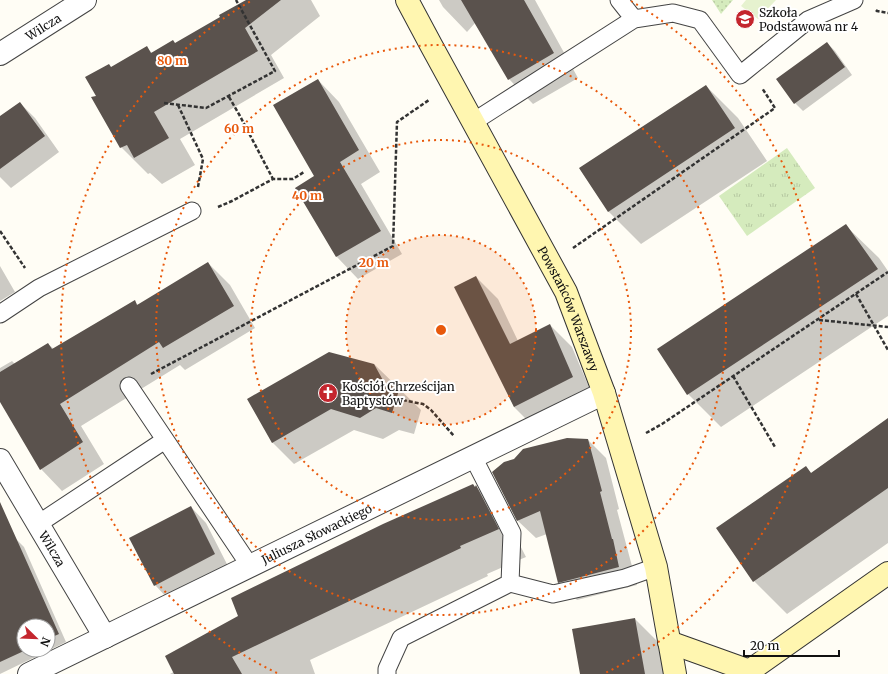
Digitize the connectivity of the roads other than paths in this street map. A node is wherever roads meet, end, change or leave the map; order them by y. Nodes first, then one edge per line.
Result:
1 (85, 0) edge
2 (407, 0) edge
3 (619, 0) edge
4 (854, 0) edge
5 (634, 19) junction
6 (0, 54) edge
7 (473, 122) junction
8 (192, 211) road end
9 (0, 314) edge
10 (129, 386) road end
11 (604, 394) junction
12 (165, 440) junction
13 (473, 457) junction
14 (0, 460) edge
15 (38, 524) junction
16 (250, 566) junction
17 (656, 567) junction
18 (888, 573) edge
19 (510, 583) junction
20 (105, 637) junction
21 (669, 642) junction
22 (748, 672) edge
23 (29, 674) edge
24 (387, 674) edge
25 (675, 674) edge

1 - 6 street, Wilcza
2 - 7 street, Powstańców Warszawy
3 - 5 lane
4 - 5 lane
5 - 7 lane
7 - 11 street, Powstańców Warszawy
8 - 9 lane
10 - 12 lane
11 - 13 street, Juliusza Słowackiego
11 - 17 street, Powstańców Warszawy
12 - 15 lane
12 - 16 lane
13 - 16 street, Juliusza Słowackiego
13 - 19 lane
14 - 15 street, Wilcza
15 - 20 street, Wilcza
16 - 20 street, Juliusza Słowackiego
17 - 19 lane
17 - 21 street, Powstańców Warszawy
18 - 22 street
19 - 24 lane
20 - 23 street, Juliusza Słowackiego
21 - 22 street
21 - 25 street, Powstańców Warszawy

